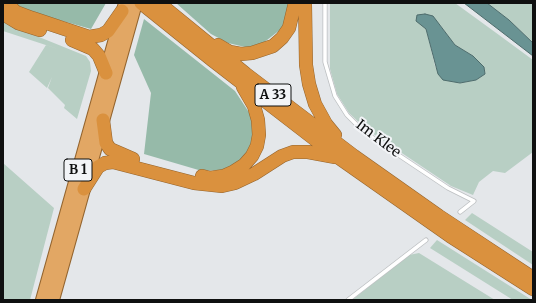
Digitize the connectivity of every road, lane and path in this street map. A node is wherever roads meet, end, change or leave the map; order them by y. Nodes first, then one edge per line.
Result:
1 (6, 3) edge
2 (159, 3) edge
3 (295, 3) edge
4 (305, 3) edge
5 (325, 3) edge
6 (141, 4) edge
7 (123, 7) edge
8 (3, 14) edge
9 (193, 32) junction
10 (106, 73) junction
11 (240, 82) junction
12 (103, 120) junction
13 (354, 156) junction
14 (339, 158) junction
15 (84, 189) junction
16 (460, 212) dead end
17 (426, 240) dead end
18 (533, 278) edge
19 (533, 290) edge
20 (42, 300) edge
21 (53, 300) edge
22 (348, 300) edge

1 - 7 highway
2 - 9 highway, A 33
3 - 9 highway
4 - 13 highway
5 - 16 lane, Im Klee
6 - 11 highway, A 33
6 - 12 highway, B 1
7 - 10 highway, B 1
8 - 10 highway
9 - 13 highway, A 33
10 - 20 highway, B 1
11 - 12 highway
11 - 14 highway, A 33
12 - 15 highway, B 1
13 - 18 highway, A 33
14 - 15 highway
14 - 19 highway, A 33
15 - 21 highway, B 1
17 - 22 lane

